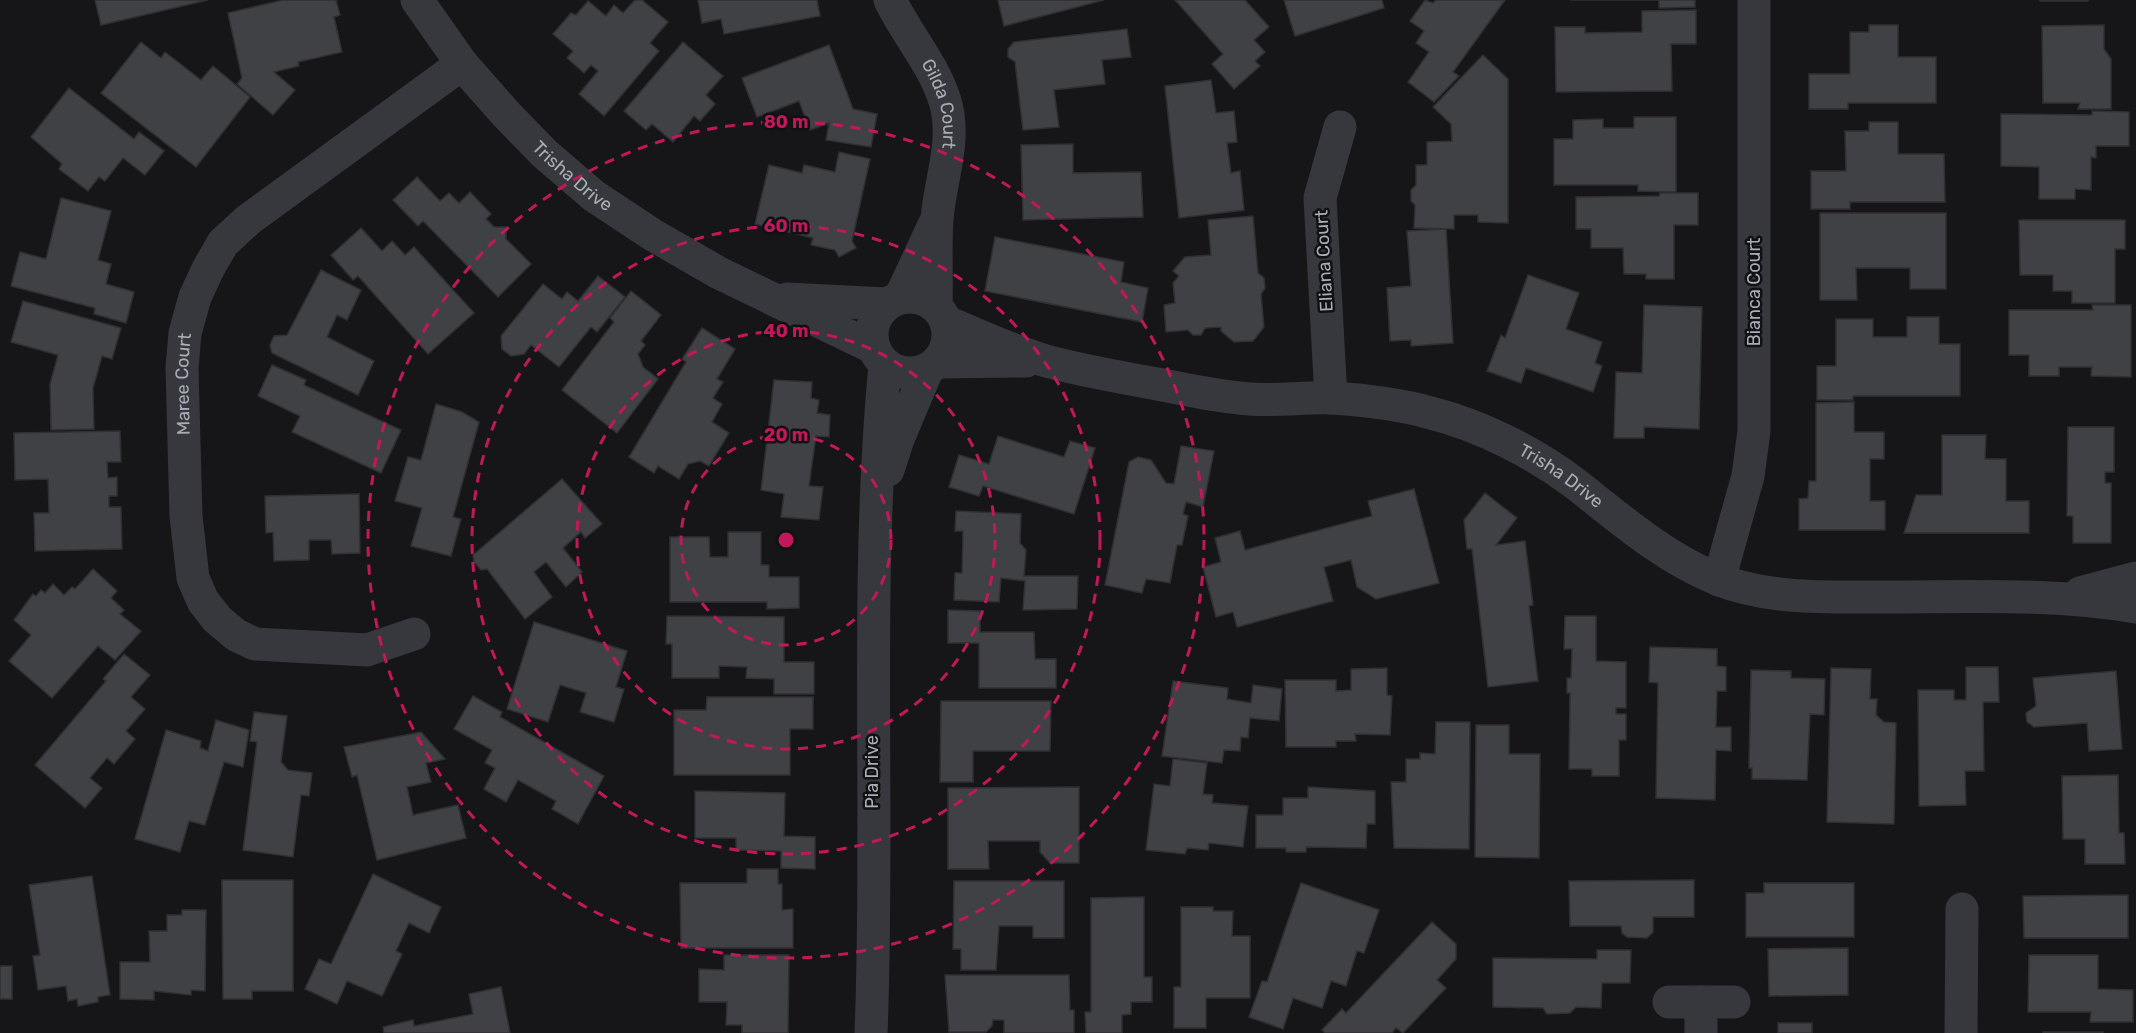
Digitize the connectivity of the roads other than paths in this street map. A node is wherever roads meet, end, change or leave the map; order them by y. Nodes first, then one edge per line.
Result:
1 (417, 0) edge
2 (890, 0) edge
3 (1754, 0) edge
4 (462, 64) junction
5 (1340, 127) dead end
6 (937, 218) junction
7 (773, 297) junction
8 (894, 301) junction
9 (941, 314) junction
10 (880, 356) junction
11 (1046, 361) junction
12 (933, 366) junction
13 (1331, 398) junction
14 (875, 512) junction
15 (2136, 578) edge
16 (1719, 580) junction
17 (2064, 597) junction
18 (2136, 607) edge
19 (414, 634) dead end
20 (1962, 909) dead end
21 (1734, 1002) dead end
22 (1690, 1013) edge
23 (871, 1033) edge
24 (1961, 1033) edge

1 - 4 street, Trisha Drive
2 - 6 street, Gilda Court
3 - 16 street, Bianca Court
4 - 7 street, Trisha Drive
4 - 19 street, Maree Court
5 - 13 street, Eliana Court
6 - 8 street, Gilda Court
6 - 9 street, Gilda Court
7 - 8 street, Trisha Drive
7 - 10 street, Trisha Drive
8 - 9 street
8 - 10 street
9 - 11 street, Trisha Drive
9 - 12 street
10 - 12 street
10 - 14 street, Pia Drive
11 - 12 street, Trisha Drive
11 - 13 street, Trisha Drive
12 - 14 street, Pia Drive
13 - 16 street, Trisha Drive
14 - 23 street, Pia Drive
15 - 17 street, Trisha Drive
16 - 17 street, Trisha Drive
17 - 18 street, Trisha Drive
20 - 24 street
21 - 22 street

